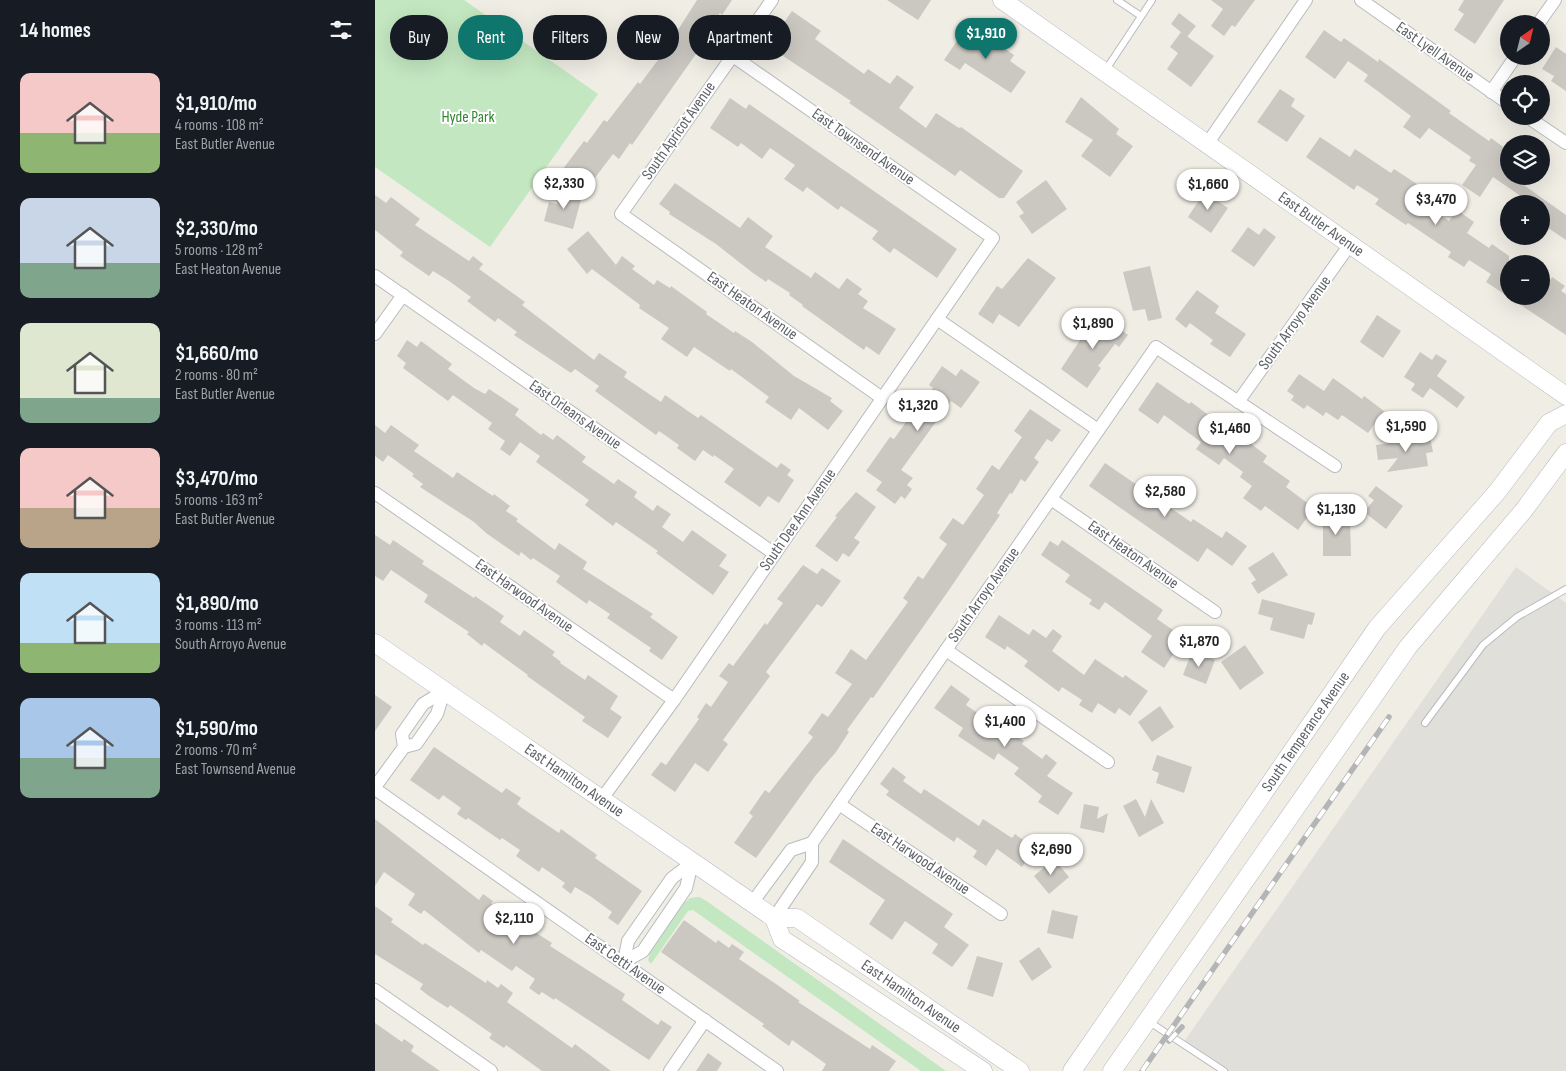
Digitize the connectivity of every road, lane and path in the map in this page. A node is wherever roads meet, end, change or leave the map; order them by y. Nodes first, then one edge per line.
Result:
1 (772, 0) edge
2 (1002, 0) edge
3 (1117, 0) edge
4 (1152, 0) edge
5 (1306, 0) edge
6 (1361, 0) edge
7 (1555, 0) edge
8 (762, 15) edge
9 (1544, 15) edge
10 (1141, 16) junction
11 (730, 60) edge
12 (739, 60) edge
13 (1510, 65) edge
14 (1105, 72) junction
15 (1491, 92) junction
16 (1500, 98) edge
17 (1539, 125) edge
18 (1207, 144) junction
19 (1566, 144) edge
20 (621, 214) joint
21 (993, 238) joint
22 (1351, 243) junction
23 (375, 276) edge
24 (403, 295) junction
25 (937, 319) junction
26 (375, 334) edge
27 (1566, 396) edge
28 (882, 398) junction
29 (1238, 402) junction
30 (1566, 414) edge
31 (1098, 430) junction
32 (1566, 453) edge
33 (1335, 466) dead end
34 (375, 493) edge
35 (1051, 499) junction
36 (775, 554) junction
37 (1566, 589) edge
38 (1215, 612) dead end
39 (375, 642) edge
40 (946, 650) junction
41 (444, 691) junction
42 (674, 700) junction
43 (1425, 723) dead end
44 (1108, 762) dead end
45 (375, 788) edge
46 (601, 800) junction
47 (839, 804) junction
48 (812, 843) junction
49 (691, 863) junction
50 (752, 903) junction
51 (1001, 914) dead end
52 (774, 918) junction
53 (375, 990) edge
54 (705, 1020) junction
55 (1147, 1021) junction
56 (491, 1071) edge
57 (670, 1071) edge
58 (777, 1071) edge
59 (983, 1071) edge
60 (1021, 1071) edge
61 (1072, 1071) edge
62 (1112, 1071) edge
63 (1224, 1071) edge

1 - 8 street, South Apricot Avenue
2 - 14 street, East Butler Avenue
3 - 10 lane
4 - 10 lane
5 - 18 street
6 - 15 street, East Lyell Avenue
7 - 9 street
10 - 14 lane
11 - 20 street, South Apricot Avenue
12 - 21 street, East Townsend Avenue
13 - 15 street
14 - 18 street, East Butler Avenue
15 - 16 street, East Lyell Avenue
17 - 19 street
18 - 22 street, East Butler Avenue
20 - 28 street, East Heaton Avenue
21 - 25 street, South Dee Ann Avenue
22 - 27 street, East Butler Avenue
22 - 29 street, South Arroyo Avenue
23 - 24 street, East Orleans Avenue
24 - 26 street
24 - 36 street, East Orleans Avenue
25 - 28 street, South Dee Ann Avenue
25 - 31 street
28 - 36 street, South Dee Ann Avenue
29 - 31 street, South Arroyo Avenue
29 - 33 street
30 - 61 street, South Temperance Avenue
31 - 35 street, South Arroyo Avenue
32 - 55 street
34 - 42 street, East Harwood Avenue
35 - 38 street, East Heaton Avenue
35 - 40 street, South Arroyo Avenue
36 - 42 street, South Dee Ann Avenue
37 - 43 lane
39 - 41 street, East Hamilton Avenue
40 - 44 street
40 - 47 street, South Arroyo Avenue
41 - 45 street
41 - 46 street, East Hamilton Avenue
42 - 46 street, South Dee Ann Avenue
45 - 54 street, East Cetti Avenue
46 - 49 street, East Hamilton Avenue
47 - 48 street, South Arroyo Avenue
47 - 51 street, East Harwood Avenue
48 - 50 street
48 - 52 street, South Arroyo Avenue
49 - 49 street
49 - 50 street, East Hamilton Avenue
50 - 52 street, East Hamilton Avenue
52 - 59 street, East Hamilton Avenue
52 - 60 street, East Hamilton Avenue
53 - 56 street
54 - 57 street
54 - 58 street, East Cetti Avenue
55 - 62 street
55 - 63 lane

